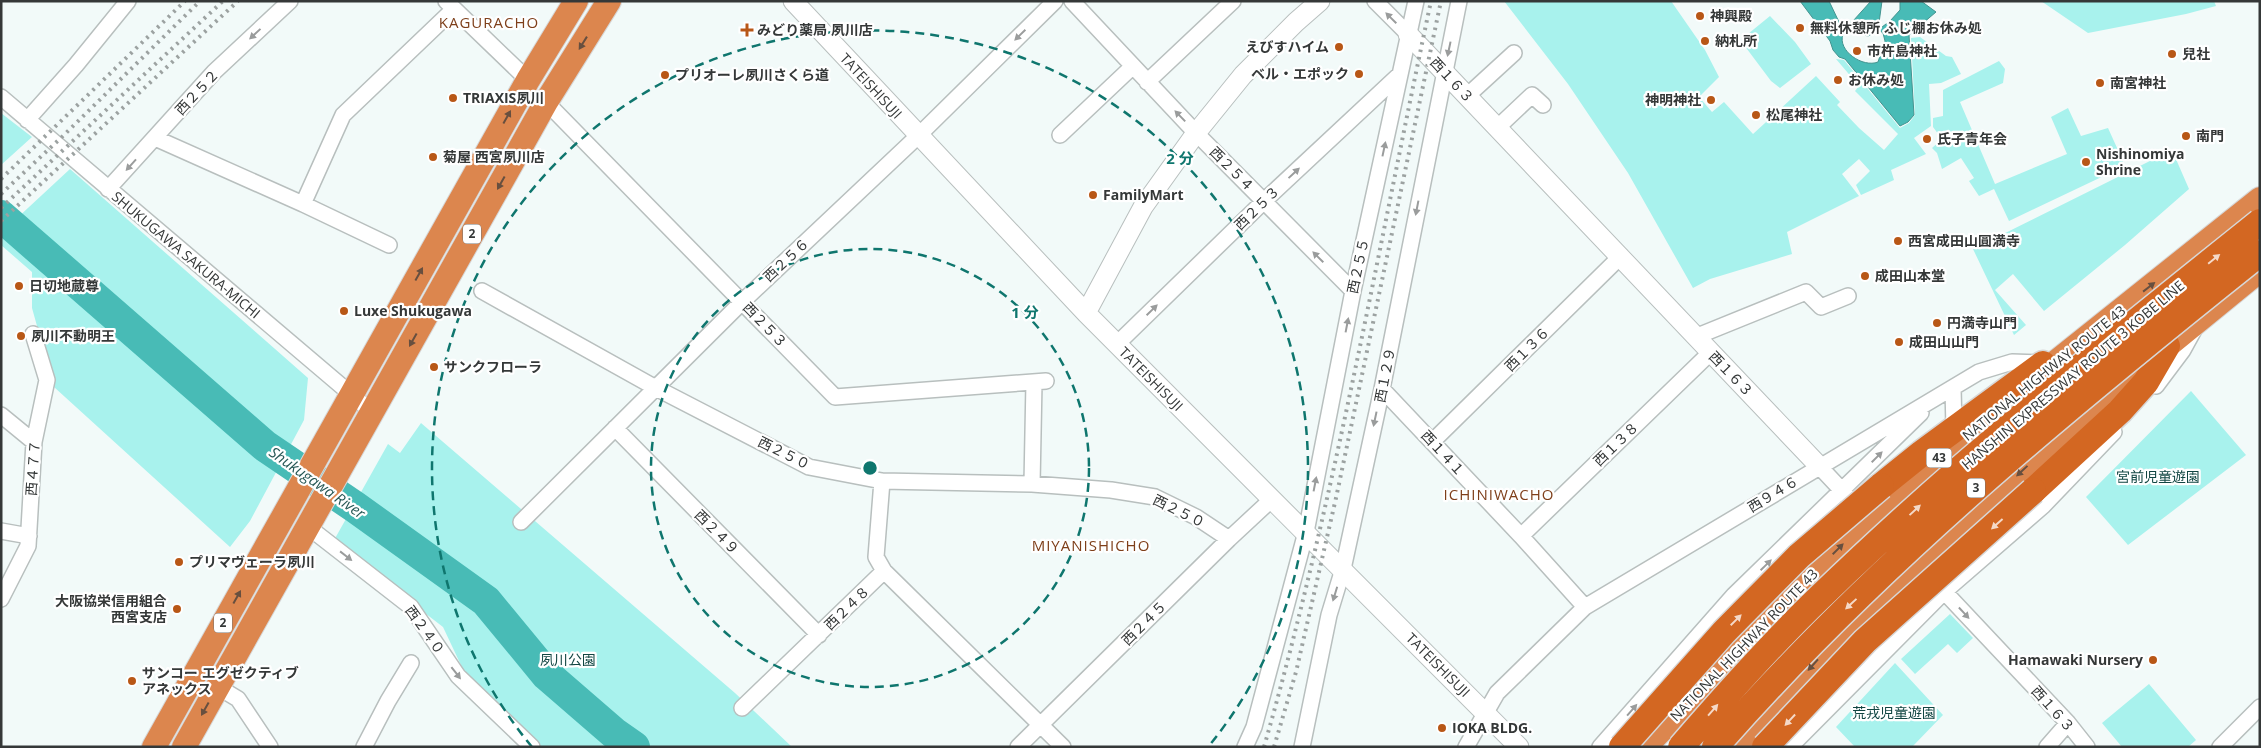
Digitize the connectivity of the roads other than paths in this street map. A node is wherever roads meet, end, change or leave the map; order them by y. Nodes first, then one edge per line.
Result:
1 (128, 1) edge
2 (290, 1) edge
3 (576, 1) edge
4 (609, 1) edge
5 (793, 1) edge
6 (1055, 1) edge
7 (1072, 1) edge
8 (1233, 1) edge
9 (1320, 1) edge
10 (1375, 1) edge
11 (1416, 1) edge
12 (1459, 1) edge
13 (450, 5) edge
14 (1408, 34) junction
15 (1514, 53) dead end
16 (1132, 67) junction
17 (1444, 71) junction
18 (1399, 74) junction
19 (528, 80) junction
20 (1147, 82) junction
21 (1467, 96) junction
22 (1, 97) edge
23 (546, 102) junction
24 (1543, 105) dead end
25 (27, 120) junction
26 (1497, 128) junction
27 (1196, 133) junction
28 (1060, 135) dead end
29 (918, 136) junction
30 (155, 138) junction
31 (108, 189) junction
32 (2260, 199) edge
33 (1264, 201) junction
34 (303, 204) junction
35 (2260, 222) edge
36 (389, 245) dead end
37 (2260, 254) edge
38 (1621, 256) junction
39 (2256, 279) edge
40 (482, 291) dead end
41 (1353, 291) junction
42 (1848, 296) dead end
43 (742, 302) junction
44 (2124, 307) junction
45 (1086, 313) junction
46 (2200, 318) junction
47 (33, 334) dead end
48 (1696, 337) junction
49 (1117, 344) junction
50 (2167, 346) junction
51 (1710, 353) junction
52 (2043, 364) junction
53 (656, 388) junction
54 (1382, 388) junction
55 (1953, 388) junction
56 (351, 395) junction
57 (1937, 397) junction
58 (372, 412) junction
59 (1, 415) edge
60 (615, 428) junction
61 (1954, 429) junction
62 (1433, 441) junction
63 (34, 442) junction
64 (1819, 466) junction
65 (882, 481) junction
66 (1032, 484) junction
67 (1842, 492) junction
68 (1271, 500) junction
69 (1869, 517) junction
70 (311, 520) junction
71 (521, 522) dead end
72 (1, 531) edge
73 (1306, 532) junction
74 (29, 536) junction
75 (1521, 536) junction
76 (1229, 539) junction
77 (1918, 566) junction
78 (1342, 569) junction
79 (884, 571) junction
80 (1945, 591) junction
81 (1, 599) edge
82 (1585, 607) junction
83 (818, 635) junction
84 (411, 663) dead end
85 (218, 686) junction
86 (2260, 707) edge
87 (742, 708) dead end
88 (1486, 714) junction
89 (2068, 723) junction
90 (1042, 725) junction
91 (2230, 744) edge
92 (154, 747) edge
93 (184, 747) edge
94 (270, 747) edge
95 (364, 747) edge
96 (532, 747) edge
97 (1018, 747) edge
98 (1063, 747) edge
99 (1245, 747) edge
100 (1302, 747) edge
101 (1466, 747) edge
102 (1519, 747) edge
103 (1600, 747) edge
104 (1622, 747) edge
105 (1645, 747) edge
106 (1680, 747) edge
107 (1715, 747) edge
108 (1738, 747) edge
109 (1766, 747) edge
110 (1790, 747) edge
111 (2048, 747) edge
112 (2087, 747) edge

1 - 25 street
2 -> 30 street, 西２５２
3 - 19 highway, 2
4 -> 23 highway, 2
5 - 29 street, TATEISHISUJI
6 -> 29 street, 西２５６
7 - 16 street, 西２５４
8 - 20 street
9 - 27 street
14 -> 10 street, 西１６３
11 - 14 street, 西２５５
12 -> 17 street, 西１２９
13 - 19 street
13 - 34 street
14 - 17 street, 西１６３
14 - 18 street, 西２５５
15 - 21 street
16 - 20 street, 西２５４
16 - 28 street
17 - 21 street, 西１６３
17 -> 54 street, 西１２９
33 -> 18 street, 西２５３
41 -> 18 street, 西２５５
56 -> 19 highway, 2
27 -> 20 street, 西２５４
21 - 26 street, 西１６３
22 - 25 street, SHUKUGAWA SAKURA-MICHI
23 - 43 street, 西２５３
23 -> 58 highway, 2
24 - 26 street
25 - 31 street, SHUKUGAWA SAKURA-MICHI
26 - 38 street, 西１６３
27 - 33 street, 西２５４
27 - 45 street
29 - 43 street, 西２５６
29 - 45 street, TATEISHISUJI
30 -> 31 street, 西２５２
30 - 34 street
31 - 56 street, SHUKUGAWA SAKURA-MICHI
44 -> 32 highway, NATIONAL HIGHWAY ROUTE 43 / 43
41 -> 33 street, 西２５４
49 -> 33 street, 西２５３
34 - 36 street
106 -> 35 highway, HANSHIN EXPRESSWAY ROUTE 3 KOBE LINE / 3, bridge
37 -> 107 highway, HANSHIN EXPRESSWAY ROUTE 3 KOBE LINE / 3, bridge
38 - 48 street, 西１６３
38 - 62 street, 西１３６
39 - 46 highway
40 - 53 street, 西２５０
73 -> 41 street, 西２５５
42 - 48 street
43 - 53 street, 西２５６
43 - 66 street, 西２５３
44 - 52 street
44 - 69 highway, NATIONAL HIGHWAY ROUTE 43 / 43
45 - 49 street, TATEISHISUJI
46 - 50 highway
46 - 80 street
47 - 63 street, 西４７７
48 - 51 street, 西１６３
49 - 68 street, TATEISHISUJI
50 -> 77 highway
50 -> 109 highway, bridge
51 - 64 street, 西１６３
51 - 75 street, 西１３８
52 - 55 street, 西９４６
52 - 61 highway
53 - 60 street, 西２５６
53 - 65 street, 西２５０
54 - 62 street, 西１４１
54 -> 78 street, 西１２９
55 - 57 street, 西９４６
55 - 61 street
56 - 58 street, SHUKUGAWA SAKURA-MICHI
92 -> 56 highway, 2
57 - 64 street, 西９４６
67 -> 57 street
58 - 70 highway, 2
59 - 63 street
60 - 71 street, 西２５６
60 - 83 street, 西２４９
104 -> 61 highway, bridge
62 - 75 street, 西１４１
63 - 74 street, 西４７７
64 - 67 street, 西１６３
64 - 82 street, 西９４６
65 - 66 street, 西２５０
65 - 79 street
66 - 76 street, 西２５０
67 - 69 street, 西１６３
103 -> 67 street
68 - 73 street, TATEISHISUJI
68 - 76 street, 西２４５
69 - 77 street, 西１６３
105 -> 69 highway, NATIONAL HIGHWAY ROUTE 43 / 43
70 - 85 highway, 2
70 -> 96 street, 西２４０
72 - 74 street
73 - 78 street, TATEISHISUJI
73 - 99 street, 西２５５
74 - 81 street, 西４７７
75 - 82 street, 西１４１
76 - 90 street, 西２４５
77 - 80 street, 西１６３
77 -> 108 highway
78 - 88 street, TATEISHISUJI
78 -> 100 street, 西１２９
79 - 83 street, 西２４８
79 - 90 street
80 -> 89 street, 西１６３
80 - 110 street
82 - 88 street, 西９４６
83 - 87 street, 西２４８
84 - 95 street
85 -> 93 highway, 2
85 - 94 street
86 - 91 street
88 - 101 street, 西９４６
88 - 102 street, TATEISHISUJI
89 - 111 street
89 - 112 street, 西１６３
90 - 97 street, 西２４５
90 - 98 street

